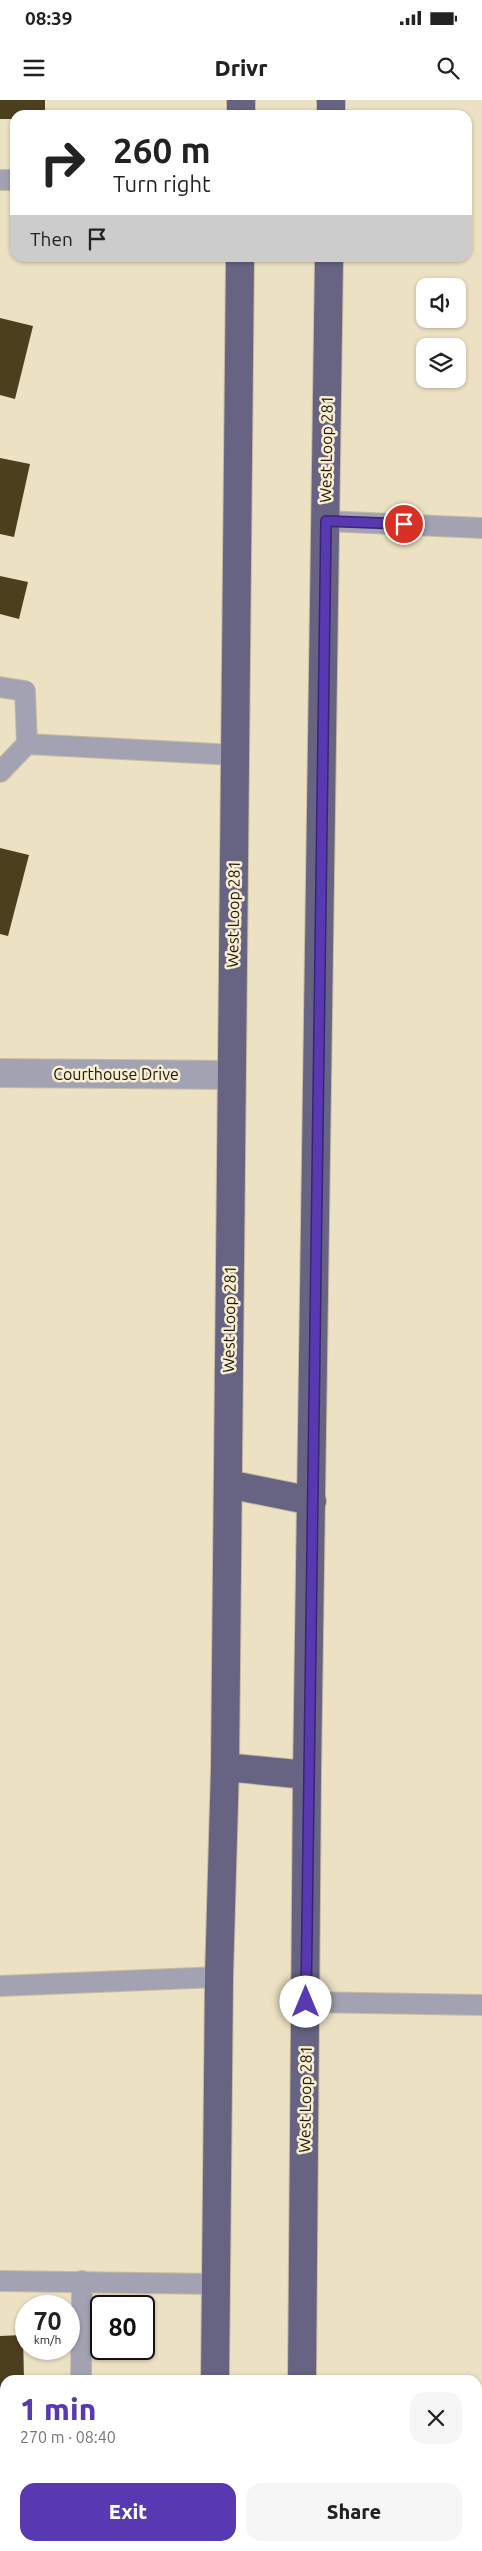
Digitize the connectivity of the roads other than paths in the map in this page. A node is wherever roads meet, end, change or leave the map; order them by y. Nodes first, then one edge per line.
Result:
1 (240, 262) edge
2 (329, 262) edge
3 (326, 521) junction
4 (482, 528) edge
5 (0, 687) edge
6 (27, 744) junction
7 (235, 755) junction
8 (0, 772) edge
9 (0, 1073) edge
10 (231, 1075) junction
11 (228, 1484) junction
12 (312, 1501) junction
13 (225, 1767) junction
14 (308, 1775) junction
15 (219, 1977) junction
16 (0, 1986) edge
17 (306, 2002) junction
18 (482, 2005) edge
19 (0, 2281) edge
20 (82, 2281) junction
21 (216, 2284) junction
22 (80, 2375) edge
23 (215, 2375) edge
24 (302, 2375) edge

1 - 7 highway, West Loop 281
2 - 3 highway, West Loop 281
3 - 4 lane
3 - 12 highway, West Loop 281
5 - 6 lane
6 - 7 lane
6 - 8 lane
7 - 10 highway, West Loop 281
9 - 10 street, Courthouse Drive
10 - 11 highway, West Loop 281
11 - 12 highway
11 - 13 highway, West Loop 281
12 - 14 highway, West Loop 281
13 - 14 highway
13 - 15 highway, West Loop 281
14 - 17 highway, West Loop 281
15 - 16 lane
15 - 21 highway, West Loop 281
17 - 18 lane
17 - 24 highway, West Loop 281
19 - 20 lane
20 - 21 lane
20 - 22 lane
21 - 23 highway, West Loop 281

